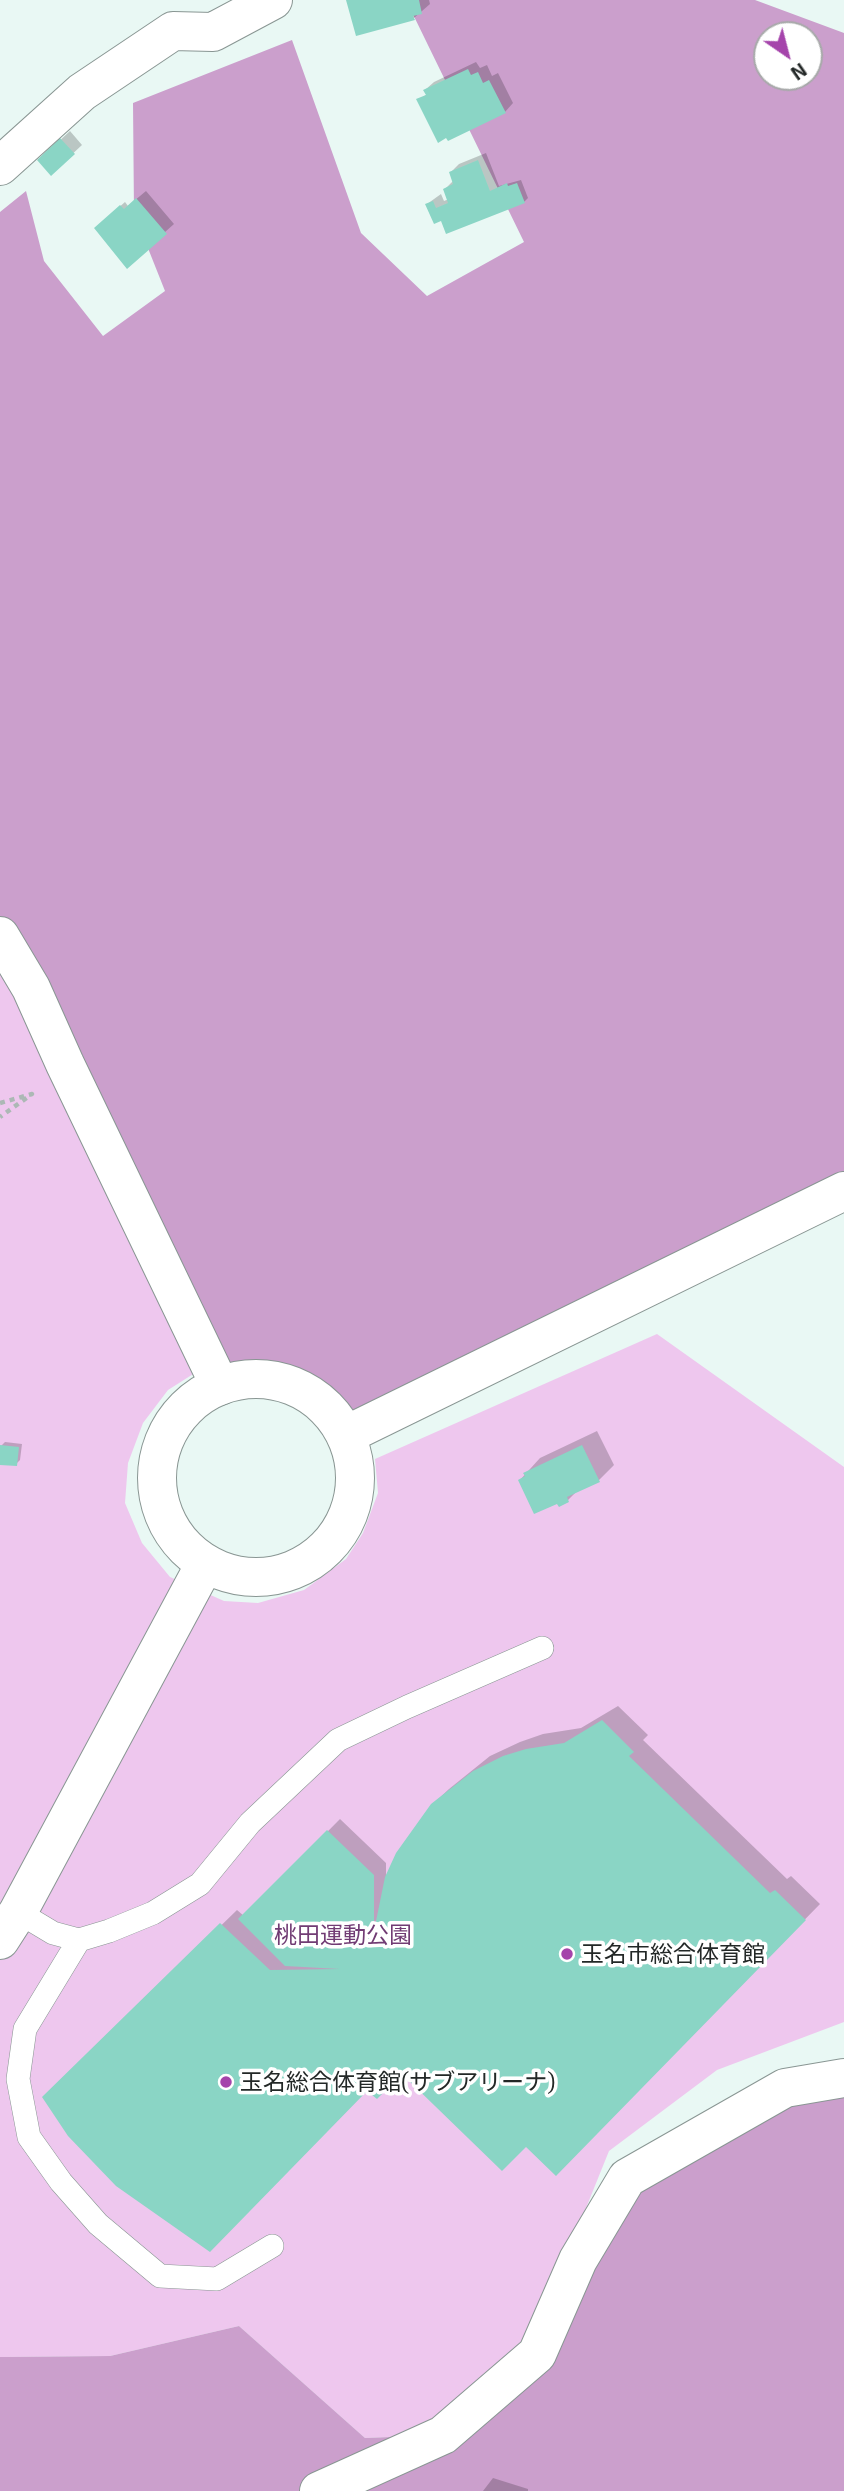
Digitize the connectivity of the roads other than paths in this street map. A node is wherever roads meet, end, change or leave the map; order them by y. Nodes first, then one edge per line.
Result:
1 (273, 0) edge
2 (0, 166) edge
3 (0, 936) edge
4 (844, 1191) edge
5 (220, 1386) junction
6 (346, 1435) junction
7 (205, 1564) junction
8 (542, 1648) dead end
9 (9, 1926) edge
10 (79, 1940) junction
11 (844, 2078) edge
12 (272, 2246) dead end
13 (319, 2491) edge

1 - 2 street
3 - 5 street
4 - 6 street
5 - 6 street
5 - 7 street
6 - 7 street
7 - 9 street
8 - 10 lane
9 - 10 lane
10 - 12 lane
11 - 13 street

